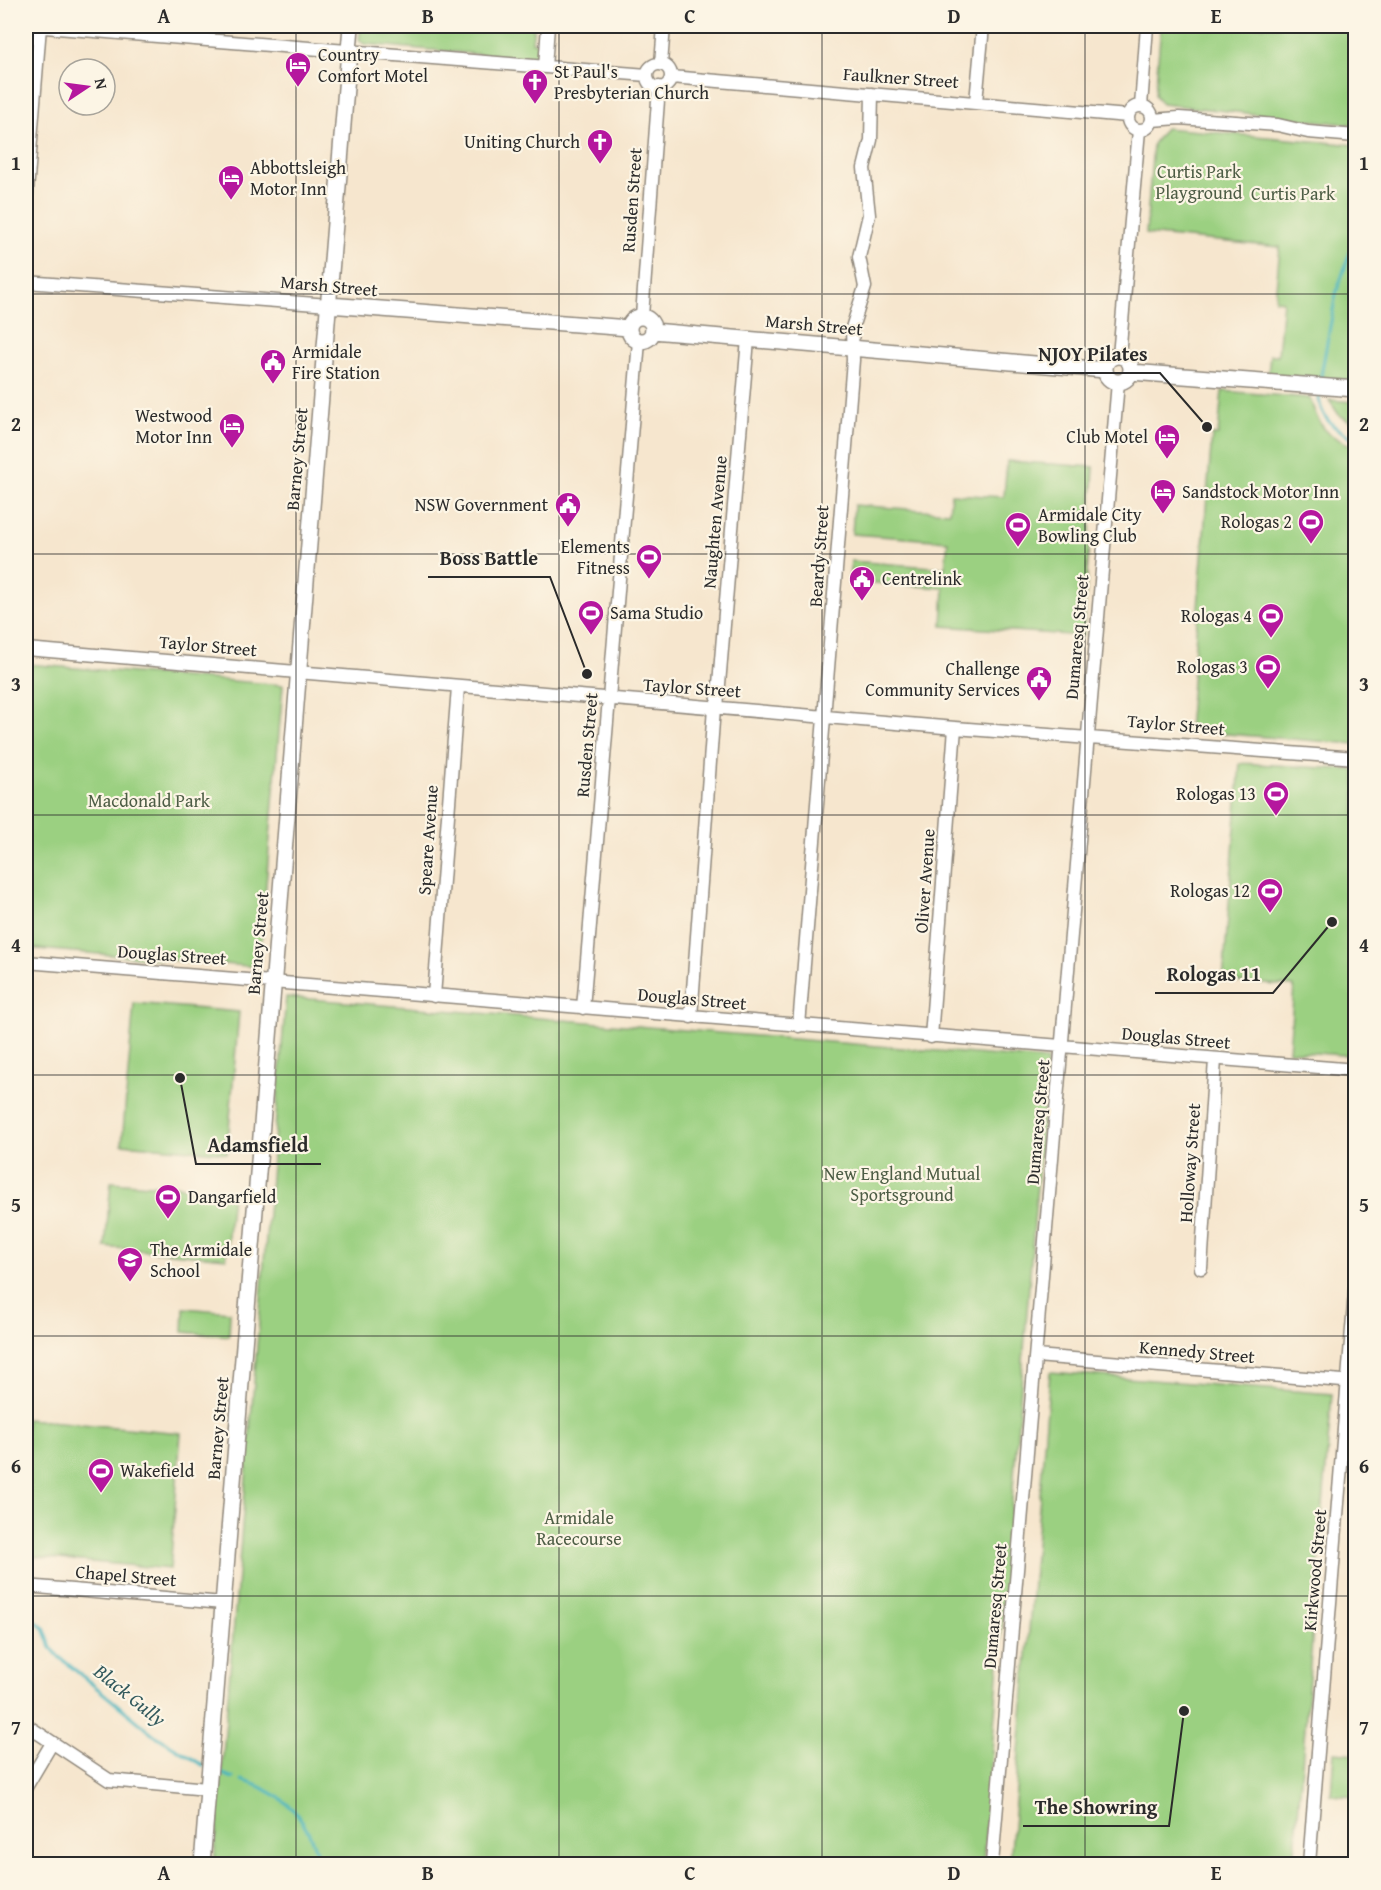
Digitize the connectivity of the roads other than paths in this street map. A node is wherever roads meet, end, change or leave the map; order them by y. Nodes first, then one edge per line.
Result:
1 (32, 26) edge
2 (40, 26) edge
3 (351, 26) edge
4 (548, 26) edge
5 (664, 26) edge
6 (983, 26) edge
7 (1147, 26) edge
8 (349, 51) junction
9 (661, 64) junction
10 (545, 67) junction
11 (647, 75) junction
12 (671, 77) junction
13 (659, 87) junction
14 (872, 94) junction
15 (976, 102) junction
16 (1140, 106) junction
17 (1128, 116) junction
18 (1152, 120) junction
19 (1139, 130) junction
20 (1356, 136) edge
21 (26, 204) edge
22 (26, 282) edge
23 (329, 305) junction
24 (642, 316) junction
25 (628, 328) junction
26 (653, 331) junction
27 (748, 339) junction
28 (639, 341) junction
29 (851, 348) junction
30 (1119, 356) junction
31 (1105, 370) junction
32 (1131, 372) junction
33 (1118, 382) junction
34 (1349, 389) edge
35 (26, 649) edge
36 (299, 672) junction
37 (458, 687) junction
38 (609, 699) junction
39 (716, 708) junction
40 (825, 716) junction
41 (956, 728) junction
42 (1087, 736) junction
43 (1356, 758) edge
44 (26, 962) edge
45 (274, 983) junction
46 (434, 996) junction
47 (583, 1008) junction
48 (691, 1017) junction
49 (799, 1026) junction
50 (932, 1037) junction
51 (1062, 1046) junction
52 (1215, 1060) junction
53 (1356, 1070) edge
54 (1201, 1268) dead end
55 (1356, 1279) edge
56 (1036, 1356) junction
57 (1352, 1382) edge
58 (26, 1586) edge
59 (223, 1603) junction
60 (26, 1725) edge
61 (52, 1743) junction
62 (26, 1786) edge
63 (207, 1789) junction
64 (202, 1864) edge
65 (992, 1864) edge
66 (1309, 1864) edge

1 - 2 street
2 - 8 street
2 - 21 street
3 - 8 main road, Barney Street
4 - 10 street
5 - 9 street
6 - 15 street
7 - 16 street
8 - 10 street
8 - 23 main road, Barney Street
9 - 11 street
9 - 12 street
10 - 11 street
11 - 13 street
12 - 13 street
12 - 14 street, Faulkner Street
13 - 24 street, Rusden Street
14 - 15 street, Faulkner Street
14 - 29 street, Beardy Street
15 - 17 street, Faulkner Street
16 - 17 street
16 - 18 street
17 - 19 street
18 - 19 street
18 - 20 street
19 - 30 street
22 - 23 street, Marsh Street
23 - 25 main road, Marsh Street
23 - 36 main road, Barney Street
24 - 25 main road
24 - 26 main road
25 - 28 main road
26 - 27 main road, Marsh Street
26 - 28 main road
27 - 29 main road, Marsh Street
27 - 39 street, Naughten Avenue
28 - 38 street, Rusden Street
29 - 31 main road, Marsh Street
29 - 40 street, Beardy Street
30 - 31 main road
30 - 32 main road
31 - 33 main road
32 - 33 main road
32 - 34 main road
33 - 42 street, Dumaresq Street
35 - 36 street, Taylor Street
36 - 37 street, Taylor Street
36 - 45 main road, Barney Street
37 - 38 street, Taylor Street
37 - 46 street, Speare Avenue
38 - 39 street, Taylor Street
38 - 47 street, Rusden Street
39 - 40 street, Taylor Street
39 - 48 street, Naughten Avenue
40 - 41 street, Taylor Street
40 - 49 street, Beardy Street
41 - 42 street, Taylor Street
41 - 50 street, Oliver Avenue
42 - 43 street, Taylor Street
42 - 51 street, Dumaresq Street
44 - 45 street, Douglas Street
45 - 46 street, Douglas Street
45 - 59 main road, Barney Street
46 - 47 street, Douglas Street
47 - 48 street, Douglas Street
48 - 49 street, Douglas Street
49 - 50 street, Douglas Street
50 - 51 street, Douglas Street
51 - 52 street, Douglas Street
51 - 56 street, Dumaresq Street
52 - 53 street, Douglas Street
52 - 54 street, Holloway Street
55 - 57 street, Kirkwood Street
56 - 57 street, Kennedy Street
56 - 65 street, Dumaresq Street
57 - 66 street, Kirkwood Street
58 - 59 street, Chapel Street
59 - 63 main road, Barney Street
60 - 61 street
61 - 62 street
61 - 63 street
63 - 64 main road, Barney Street

